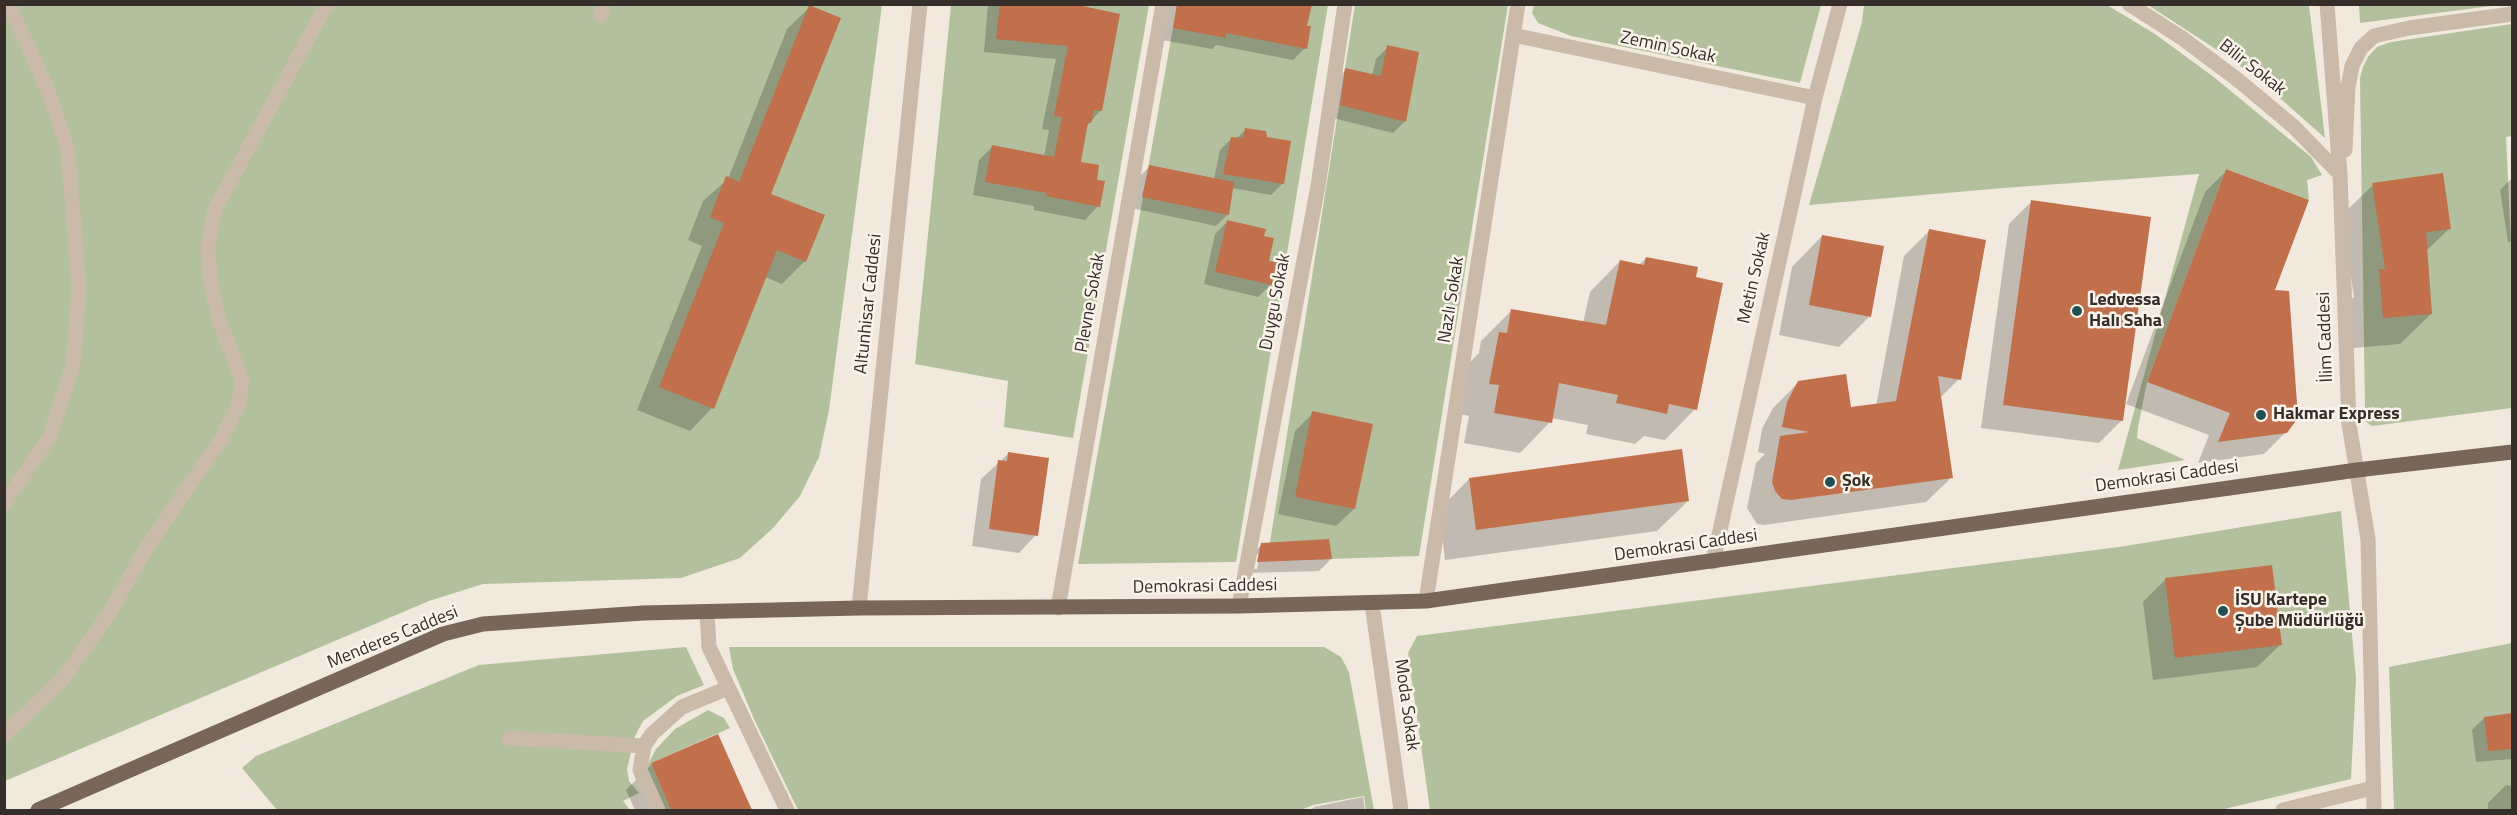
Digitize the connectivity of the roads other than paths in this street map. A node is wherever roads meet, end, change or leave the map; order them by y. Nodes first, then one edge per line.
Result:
1 (9, 4) edge
2 (327, 4) edge
3 (920, 4) edge
4 (1163, 4) edge
5 (1345, 4) edge
6 (1518, 4) edge
7 (1840, 4) edge
8 (2129, 4) edge
9 (2327, 4) edge
10 (2512, 14) edge
11 (1513, 35) junction
12 (1815, 98) junction
13 (2340, 174) junction
14 (2512, 452) edge
15 (2357, 470) junction
16 (4, 504) edge
17 (1713, 562) junction
18 (1425, 601) junction
19 (1372, 604) junction
20 (1239, 606) junction
21 (859, 608) junction
22 (1058, 608) junction
23 (708, 612) junction
24 (728, 688) junction
25 (4, 735) edge
26 (509, 738) dead end
27 (644, 746) junction
28 (2373, 788) junction
29 (38, 810) edge
30 (658, 810) edge
31 (787, 810) edge
32 (1401, 810) edge
33 (2283, 810) edge
34 (2374, 810) edge

1 - 16 street
2 - 25 street
3 - 21 street, Altunhisar Caddesi
4 - 22 street, Plevne Sokak
5 - 20 street, Duygu Sokak
6 - 11 street, Nazlı Sokak
7 - 12 street, Metin Sokak
8 - 13 street, Bilir Sokak
9 - 13 street, İlim Caddesi
10 - 13 street
11 - 12 street, Zemin Sokak
11 - 18 street, Nazlı Sokak
12 - 17 street, Metin Sokak
13 - 15 street, İlim Caddesi
14 - 15 main road, Demokrasi Caddesi
15 - 17 main road, Demokrasi Caddesi
15 - 28 street, İlim Caddesi
17 - 18 main road, Demokrasi Caddesi
18 - 19 main road, Demokrasi Caddesi
19 - 20 main road, Demokrasi Caddesi
19 - 32 street, Moda Sokak
20 - 22 main road, Demokrasi Caddesi
21 - 22 main road, Demokrasi Caddesi
21 - 23 main road, Menderes Caddesi
23 - 24 street
23 - 29 main road, Menderes Caddesi
24 - 27 street
24 - 31 street
26 - 27 street
27 - 30 street
28 - 33 street
28 - 34 street, İlim Caddesi

